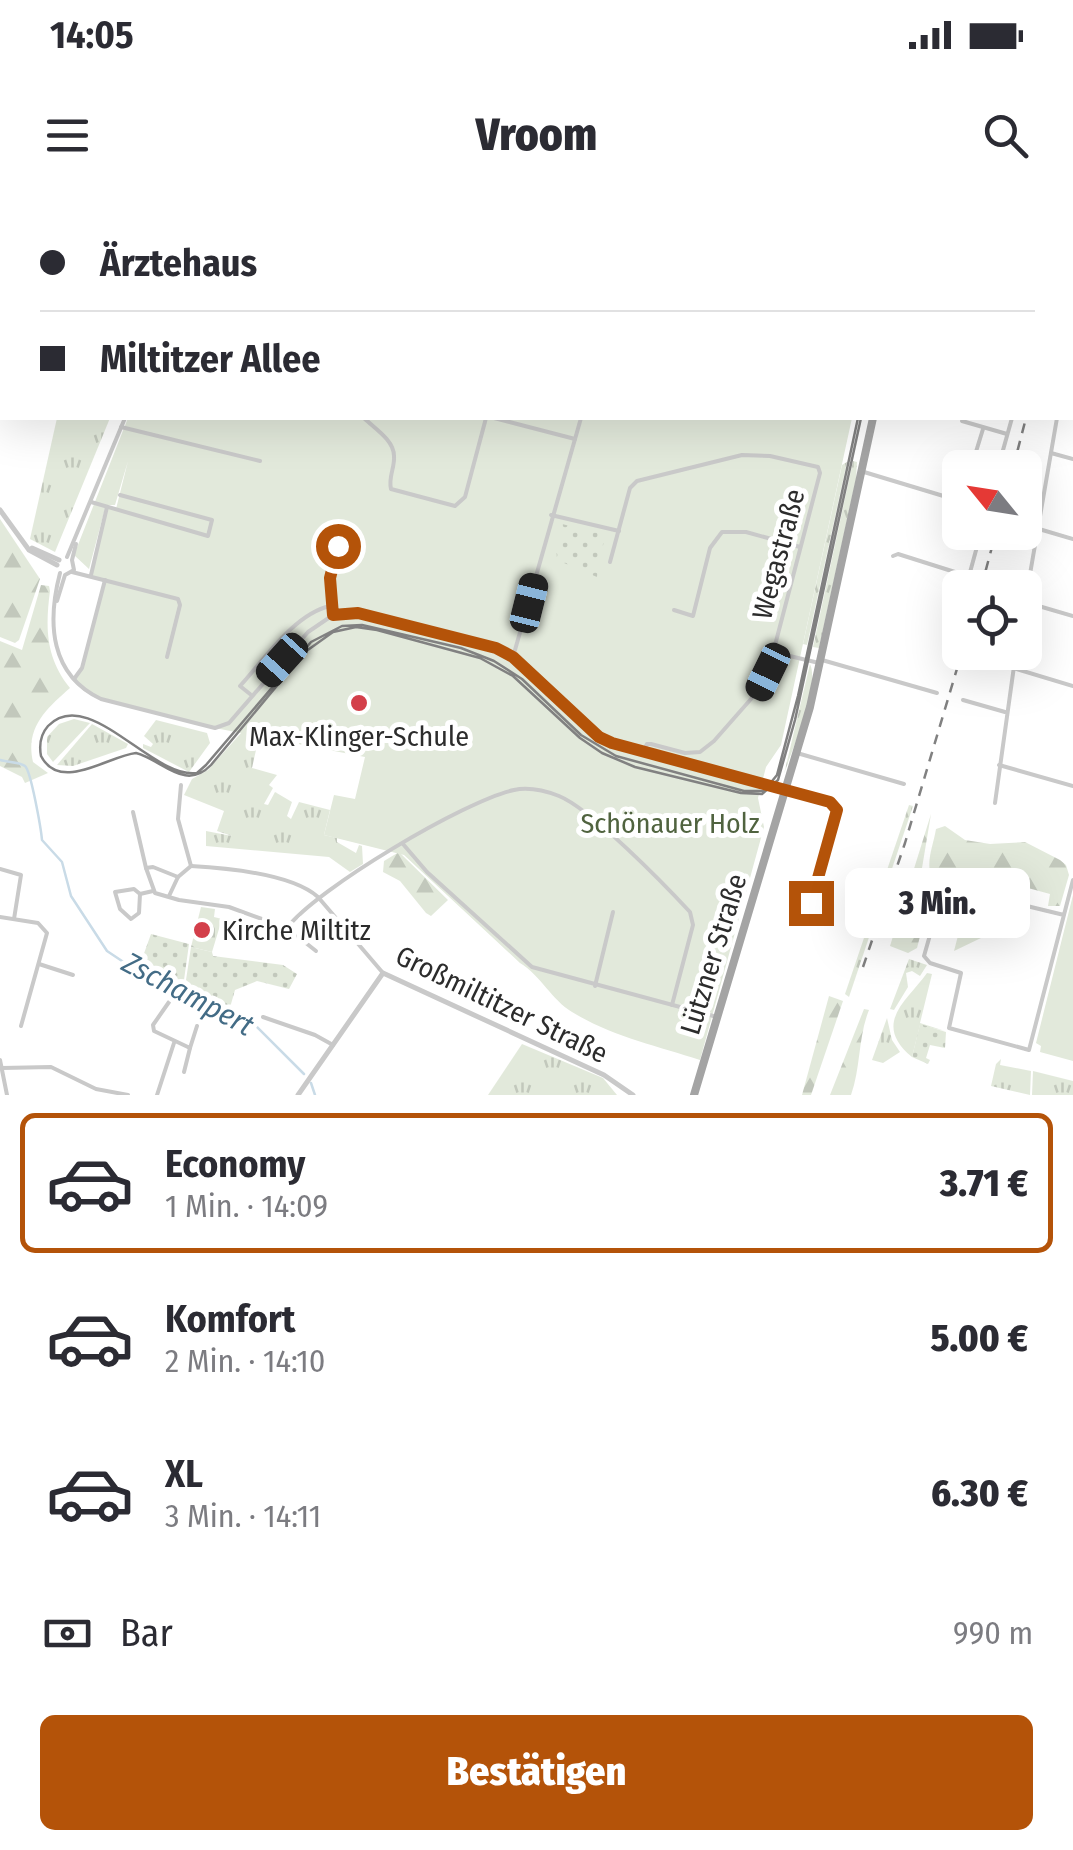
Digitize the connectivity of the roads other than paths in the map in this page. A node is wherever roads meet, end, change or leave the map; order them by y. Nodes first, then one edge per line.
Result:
1 (123, 420) edge
2 (366, 420) edge
3 (485, 420) edge
4 (502, 420) edge
5 (580, 420) edge
6 (872, 420) edge
7 (1011, 420) edge
8 (1057, 420) edge
9 (962, 421) dead end
10 (121, 426) junction
11 (984, 427) junction
12 (1006, 434) junction
13 (575, 439) junction
14 (977, 450) edge
15 (1002, 450) edge
16 (1051, 452) junction
17 (1073, 459) edge
18 (260, 462) dead end
19 (862, 472) junction
20 (120, 495) dead end
21 (942, 495) edge
22 (92, 502) junction
23 (1042, 505) edge
24 (108, 507) junction
25 (0, 510) edge
26 (551, 516) junction
27 (1042, 529) edge
28 (619, 531) junction
29 (1073, 539) edge
30 (338, 546) dead end
31 (800, 548) junction
32 (893, 556) dead end
33 (70, 559) junction
34 (610, 562) dead end
35 (58, 563) junction
36 (74, 570) junction
37 (950, 570) edge
38 (62, 574) junction
39 (90, 576) junction
40 (105, 580) junction
41 (330, 606) junction
42 (1042, 608) edge
43 (674, 610) dead end
44 (333, 615) junction
45 (1073, 616) edge
46 (773, 652) junction
47 (513, 657) junction
48 (167, 658) dead end
49 (820, 661) junction
50 (1013, 670) edge
51 (1020, 670) edge
52 (72, 680) junction
53 (1073, 686) edge
54 (938, 692) dead end
55 (251, 695) junction
56 (963, 700) dead end
57 (1005, 712) junction
58 (643, 752) junction
59 (797, 752) junction
60 (999, 764) junction
61 (904, 784) dead end
62 (180, 785) dead end
63 (1073, 786) edge
64 (786, 789) junction
65 (995, 803) dead end
66 (133, 812) dead end
67 (402, 844) junction
68 (192, 866) junction
69 (0, 868) edge
70 (146, 868) junction
71 (178, 877) junction
72 (1073, 880) edge
73 (153, 890) junction
74 (140, 894) junction
75 (169, 896) junction
76 (318, 897) junction
77 (804, 902) dead end
78 (613, 912) dead end
79 (1064, 915) junction
80 (0, 917) edge
81 (14, 920) junction
82 (287, 928) junction
83 (316, 951) dead end
84 (38, 964) junction
85 (383, 973) junction
86 (74, 975) dead end
87 (595, 986) junction
88 (169, 1002) dead end
89 (672, 1005) junction
90 (263, 1017) dead end
91 (717, 1017) junction
92 (20, 1026) dead end
93 (198, 1026) dead end
94 (174, 1042) junction
95 (333, 1045) junction
96 (190, 1048) junction
97 (0, 1060) edge
98 (2, 1068) junction
99 (184, 1072) dead end
100 (119, 1094) edge
101 (7, 1095) edge
102 (128, 1095) edge
103 (157, 1095) edge
104 (298, 1095) edge
105 (633, 1095) edge
106 (694, 1095) edge

1 - 10 street
2 - 3 street
4 - 13 street
5 - 13 street
6 - 19 main road, Lützner Straße
7 - 12 street
8 - 16 street
9 - 11 street
10 - 18 street
10 - 22 street
11 - 12 street
11 - 14 street
12 - 15 street
13 - 26 street
16 - 17 street
16 - 23 street
19 - 21 street
19 - 49 main road, Lützner Straße
20 - 24 street
22 - 24 street
22 - 33 street
24 - 39 street
25 - 35 street
26 - 28 street
26 - 47 street
27 - 29 street
28 - 31 street, Wegastraße
28 - 34 street
30 - 41 street
31 - 43 street
31 - 46 street, Wegastraße
32 - 37 street
33 - 35 street
33 - 36 street
35 - 38 street
36 - 38 street
36 - 39 street
38 - 52 street
39 - 40 street
40 - 48 street
40 - 52 street
41 - 44 street
41 - 55 street
42 - 45 street
44 - 47 street
44 - 55 street
46 - 49 street, Wegastraße
46 - 58 street, Wegastraße
47 - 58 street
49 - 54 street, Wegastraße
49 - 59 main road, Lützner Straße
50 - 57 street
51 - 53 street
52 - 55 street
56 - 57 street
57 - 60 street
58 - 64 street
59 - 61 street
59 - 64 main road, Lützner Straße
60 - 63 street
60 - 65 street
62 - 68 street
64 - 77 street
64 - 91 main road, Lützner Straße
66 - 70 street
67 - 76 street
67 - 87 street
67 - 89 street
68 - 71 street
68 - 76 street
69 - 81 street
70 - 71 street
70 - 73 street
71 - 75 street
72 - 79 street
73 - 74 street
73 - 75 street
74 - 74 street
75 - 82 street
76 - 82 street
76 - 85 street, Großmiltitzer Straße
78 - 87 street
79 - 79 street
80 - 81 street
81 - 84 street
82 - 83 street
84 - 86 street
84 - 92 street
85 - 95 street
85 - 105 street, Großmiltitzer Straße
87 - 89 street
88 - 94 street
89 - 91 street
90 - 95 street
91 - 106 main road, Lützner Straße
93 - 96 street
94 - 96 street
94 - 103 street
95 - 104 street
96 - 99 street
97 - 98 street
98 - 100 street
98 - 101 street
100 - 102 street

